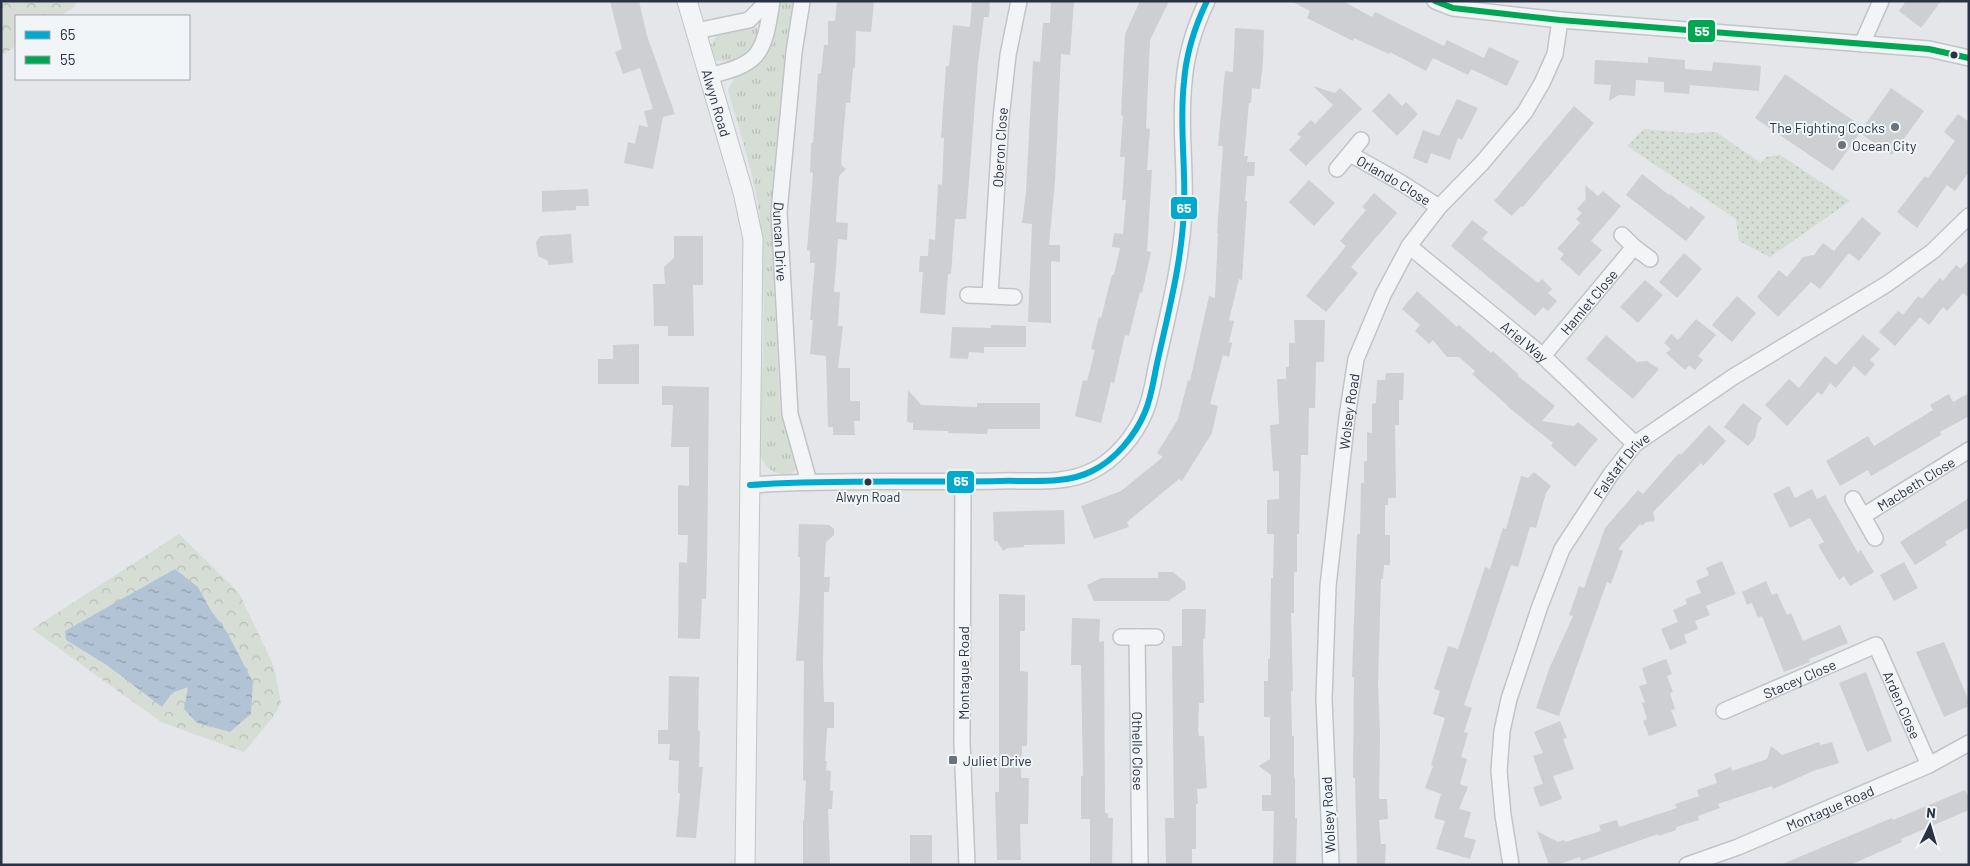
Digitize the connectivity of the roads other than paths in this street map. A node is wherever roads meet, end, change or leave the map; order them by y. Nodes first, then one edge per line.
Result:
1 (687, 1) edge
2 (768, 1) edge
3 (772, 1) edge
4 (802, 1) edge
5 (1019, 1) edge
6 (1207, 1) edge
7 (1435, 1) edge
8 (1881, 1) edge
9 (1560, 20) junction
10 (696, 31) junction
11 (1862, 44) junction
12 (1969, 58) edge
13 (708, 76) junction
14 (1362, 140) dead end
15 (1350, 154) junction
16 (1337, 169) dead end
17 (1439, 207) junction
18 (1969, 216) edge
19 (1622, 235) dead end
20 (1410, 246) junction
21 (1634, 247) junction
22 (1650, 259) dead end
23 (968, 295) dead end
24 (990, 295) junction
25 (1014, 297) dead end
26 (1543, 356) junction
27 (1635, 444) junction
28 (1969, 450) edge
29 (809, 482) junction
30 (962, 482) junction
31 (750, 485) junction
32 (1853, 499) dead end
33 (1863, 516) junction
34 (1875, 538) dead end
35 (1121, 637) dead end
36 (1137, 637) junction
37 (1156, 637) dead end
38 (1876, 645) joint
39 (1724, 712) dead end
40 (1969, 744) edge
41 (1929, 764) junction
42 (745, 865) edge
43 (966, 865) edge
44 (1140, 865) edge
45 (1331, 865) edge
46 (1511, 865) edge
47 (1687, 865) edge

1 - 10 street, Alwyn Road
2 - 10 street
3 - 13 street
4 - 29 street, Duncan Drive
5 - 24 street, Oberon Close
6 - 30 street
7 - 9 street
8 - 11 street
9 - 11 street
9 - 17 street, Wolsey Road
10 - 13 street, Alwyn Road
11 - 12 street
13 - 31 street, Alwyn Road
14 - 15 street, Orlando Close
15 - 16 street, Orlando Close
15 - 17 street, Orlando Close
17 - 20 street, Wolsey Road
18 - 27 street, Falstaff Drive
19 - 21 street
20 - 26 street, Ariel Way
20 - 45 street, Wolsey Road
21 - 22 street
21 - 26 street, Hamlet Close
23 - 24 street
24 - 25 street
26 - 27 street, Ariel Way
27 - 46 street, Falstaff Drive
28 - 33 street, Macbeth Close
29 - 30 street
29 - 31 street
30 - 43 street, Montague Road
31 - 42 street, Alwyn Road
32 - 33 street, Macbeth Close
33 - 34 street, Macbeth Close
35 - 36 street
36 - 37 street
36 - 44 street, Othello Close
38 - 39 street, Stacey Close
38 - 41 street, Arden Close
40 - 41 street, Montague Road
41 - 47 street, Montague Road

